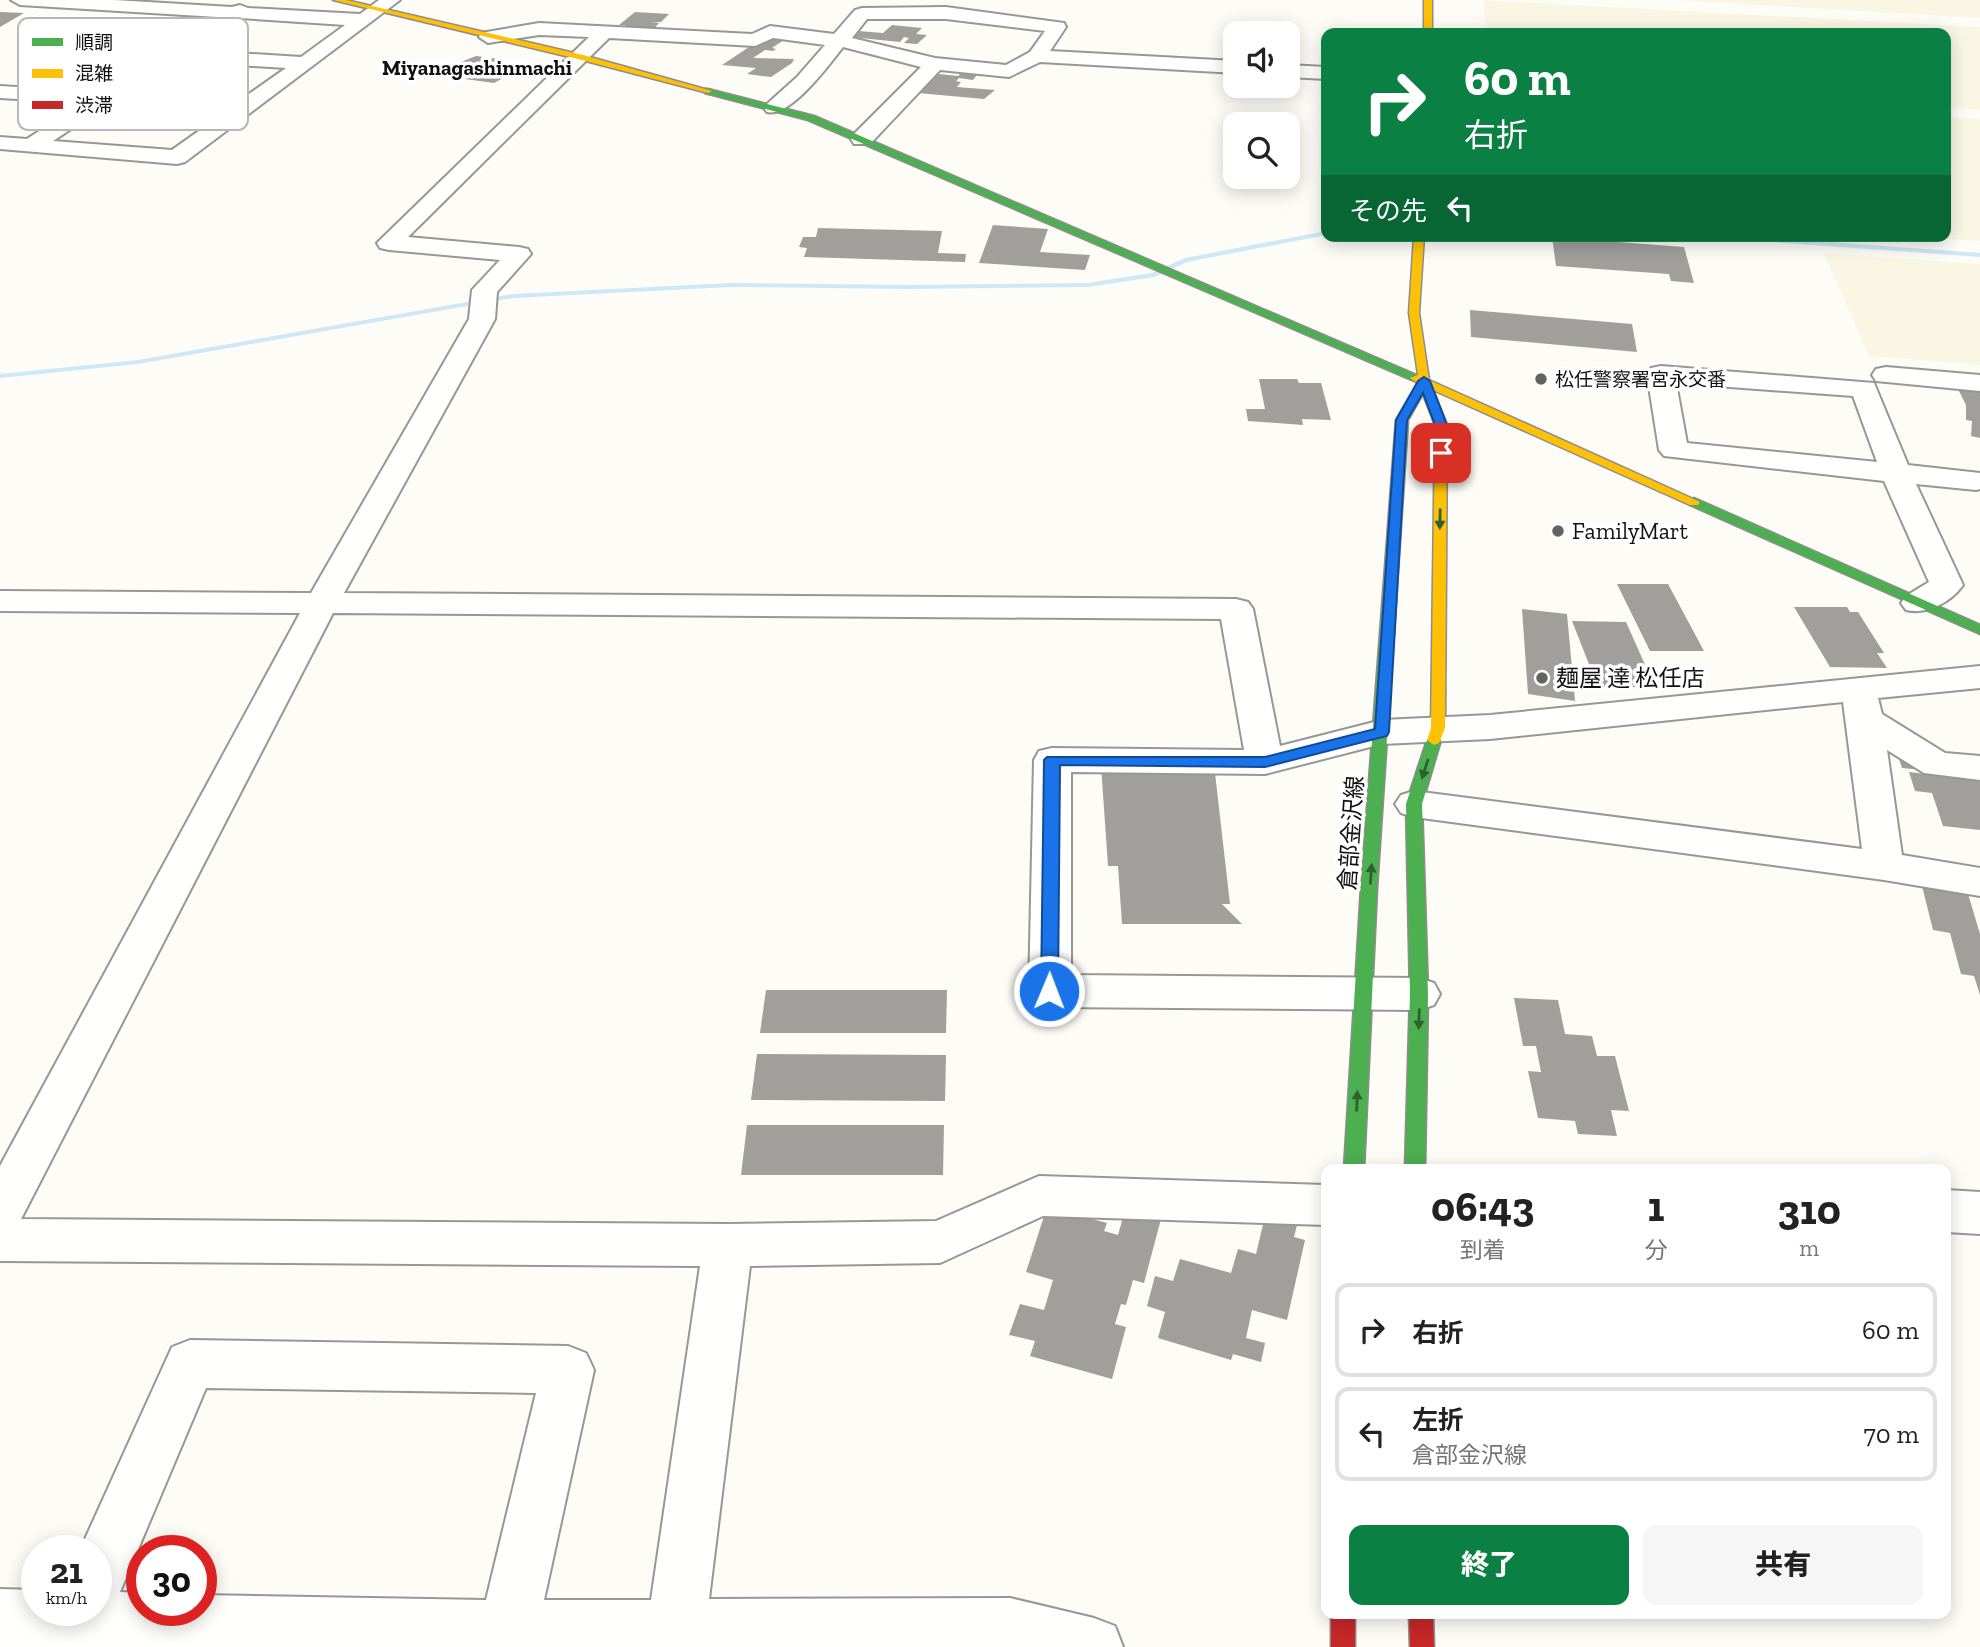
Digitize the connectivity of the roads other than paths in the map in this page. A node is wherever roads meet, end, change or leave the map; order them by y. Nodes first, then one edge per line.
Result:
1 (20, 0) edge
2 (255, 0) edge
3 (337, 0) edge
4 (965, 0) edge
5 (1428, 0) edge
6 (1025, 6) dead end
7 (377, 10) edge
8 (235, 13) junction
9 (946, 13) junction
10 (227, 18) edge
11 (1001, 19) junction
12 (1428, 28) edge
13 (606, 33) junction
14 (974, 33) dead end
15 (488, 37) junction
16 (841, 41) junction
17 (953, 48) dead end
18 (1037, 56) junction
19 (580, 57) junction
20 (248, 60) edge
21 (304, 63) junction
22 (934, 64) junction
23 (1223, 67) edge
24 (1300, 72) edge
25 (1321, 73) edge
26 (0, 92) edge
27 (18, 93) edge
28 (248, 105) edge
29 (774, 108) junction
30 (55, 130) edge
31 (214, 130) edge
32 (862, 139) junction
33 (0, 144) edge
34 (30, 146) junction
35 (1419, 242) edge
36 (1886, 375) dead end
37 (1424, 381) junction
38 (1980, 383) edge
39 (1896, 473) junction
40 (1976, 481) dead end
41 (0, 601) edge
42 (322, 603) junction
43 (1918, 603) junction
44 (1980, 630) edge
45 (1980, 677) edge
46 (1862, 704) junction
47 (1438, 728) junction
48 (1382, 732) junction
49 (1265, 762) junction
50 (1980, 768) edge
51 (1414, 804) junction
52 (1884, 866) junction
53 (1980, 882) edge
54 (1419, 994) junction
55 (1361, 995) junction
56 (1354, 1164) edge
57 (1415, 1164) edge
58 (1321, 1205) edge
59 (1951, 1211) edge
60 (0, 1212) edge
61 (1980, 1213) edge
62 (0, 1240) edge
63 (728, 1245) junction
64 (112, 1543) edge
65 (112, 1606) edge
66 (21, 1614) edge
67 (0, 1618) edge
68 (1343, 1619) edge
69 (1421, 1619) edge
70 (676, 1629) junction
71 (508, 1630) junction
72 (398, 1638) edge
73 (1094, 1647) edge
74 (1343, 1647) edge
75 (1422, 1647) edge

1 - 8 street
2 - 8 street
3 - 7 main road
4 - 9 street
5 - 12 main road
6 - 11 street
7 - 8 street
7 - 15 main road
7 - 21 street
8 - 10 street
9 - 11 street
9 - 16 street
11 - 14 street
11 - 18 street
13 - 15 street
13 - 16 street
13 - 19 street
15 - 19 main road
16 - 22 street
16 - 29 street
17 - 22 street
18 - 22 street
18 - 23 street
19 - 29 main road
19 - 42 street
20 - 21 street
21 - 28 street
22 - 32 street
24 - 25 street
26 - 27 street
29 - 32 main road
30 - 34 street
31 - 34 street
32 - 37 main road
33 - 34 street
35 - 37 main road
36 - 38 street
37 - 43 main road
37 -> 47 main road
37 - 48 main road, 倉部金沢線
39 - 39 street
39 - 40 street
39 - 43 street
41 - 42 street
42 - 49 street
42 - 60 street
43 - 44 main road
45 - 46 street
46 - 47 street
46 - 50 street
46 - 52 street
47 - 48 street
47 -> 51 main road
48 - 49 street
55 -> 48 main road, 倉部金沢線
49 - 55 street
51 - 52 street
51 - 54 main road
52 - 53 street
54 - 55 street
54 -> 57 main road
56 -> 55 main road, 倉部金沢線
58 - 63 street
59 - 61 street
62 - 63 street
63 - 70 street
64 - 71 street
65 - 72 street
66 - 67 street
68 - 74 main road
69 - 75 main road
70 - 71 street
70 - 73 street
71 - 72 street

